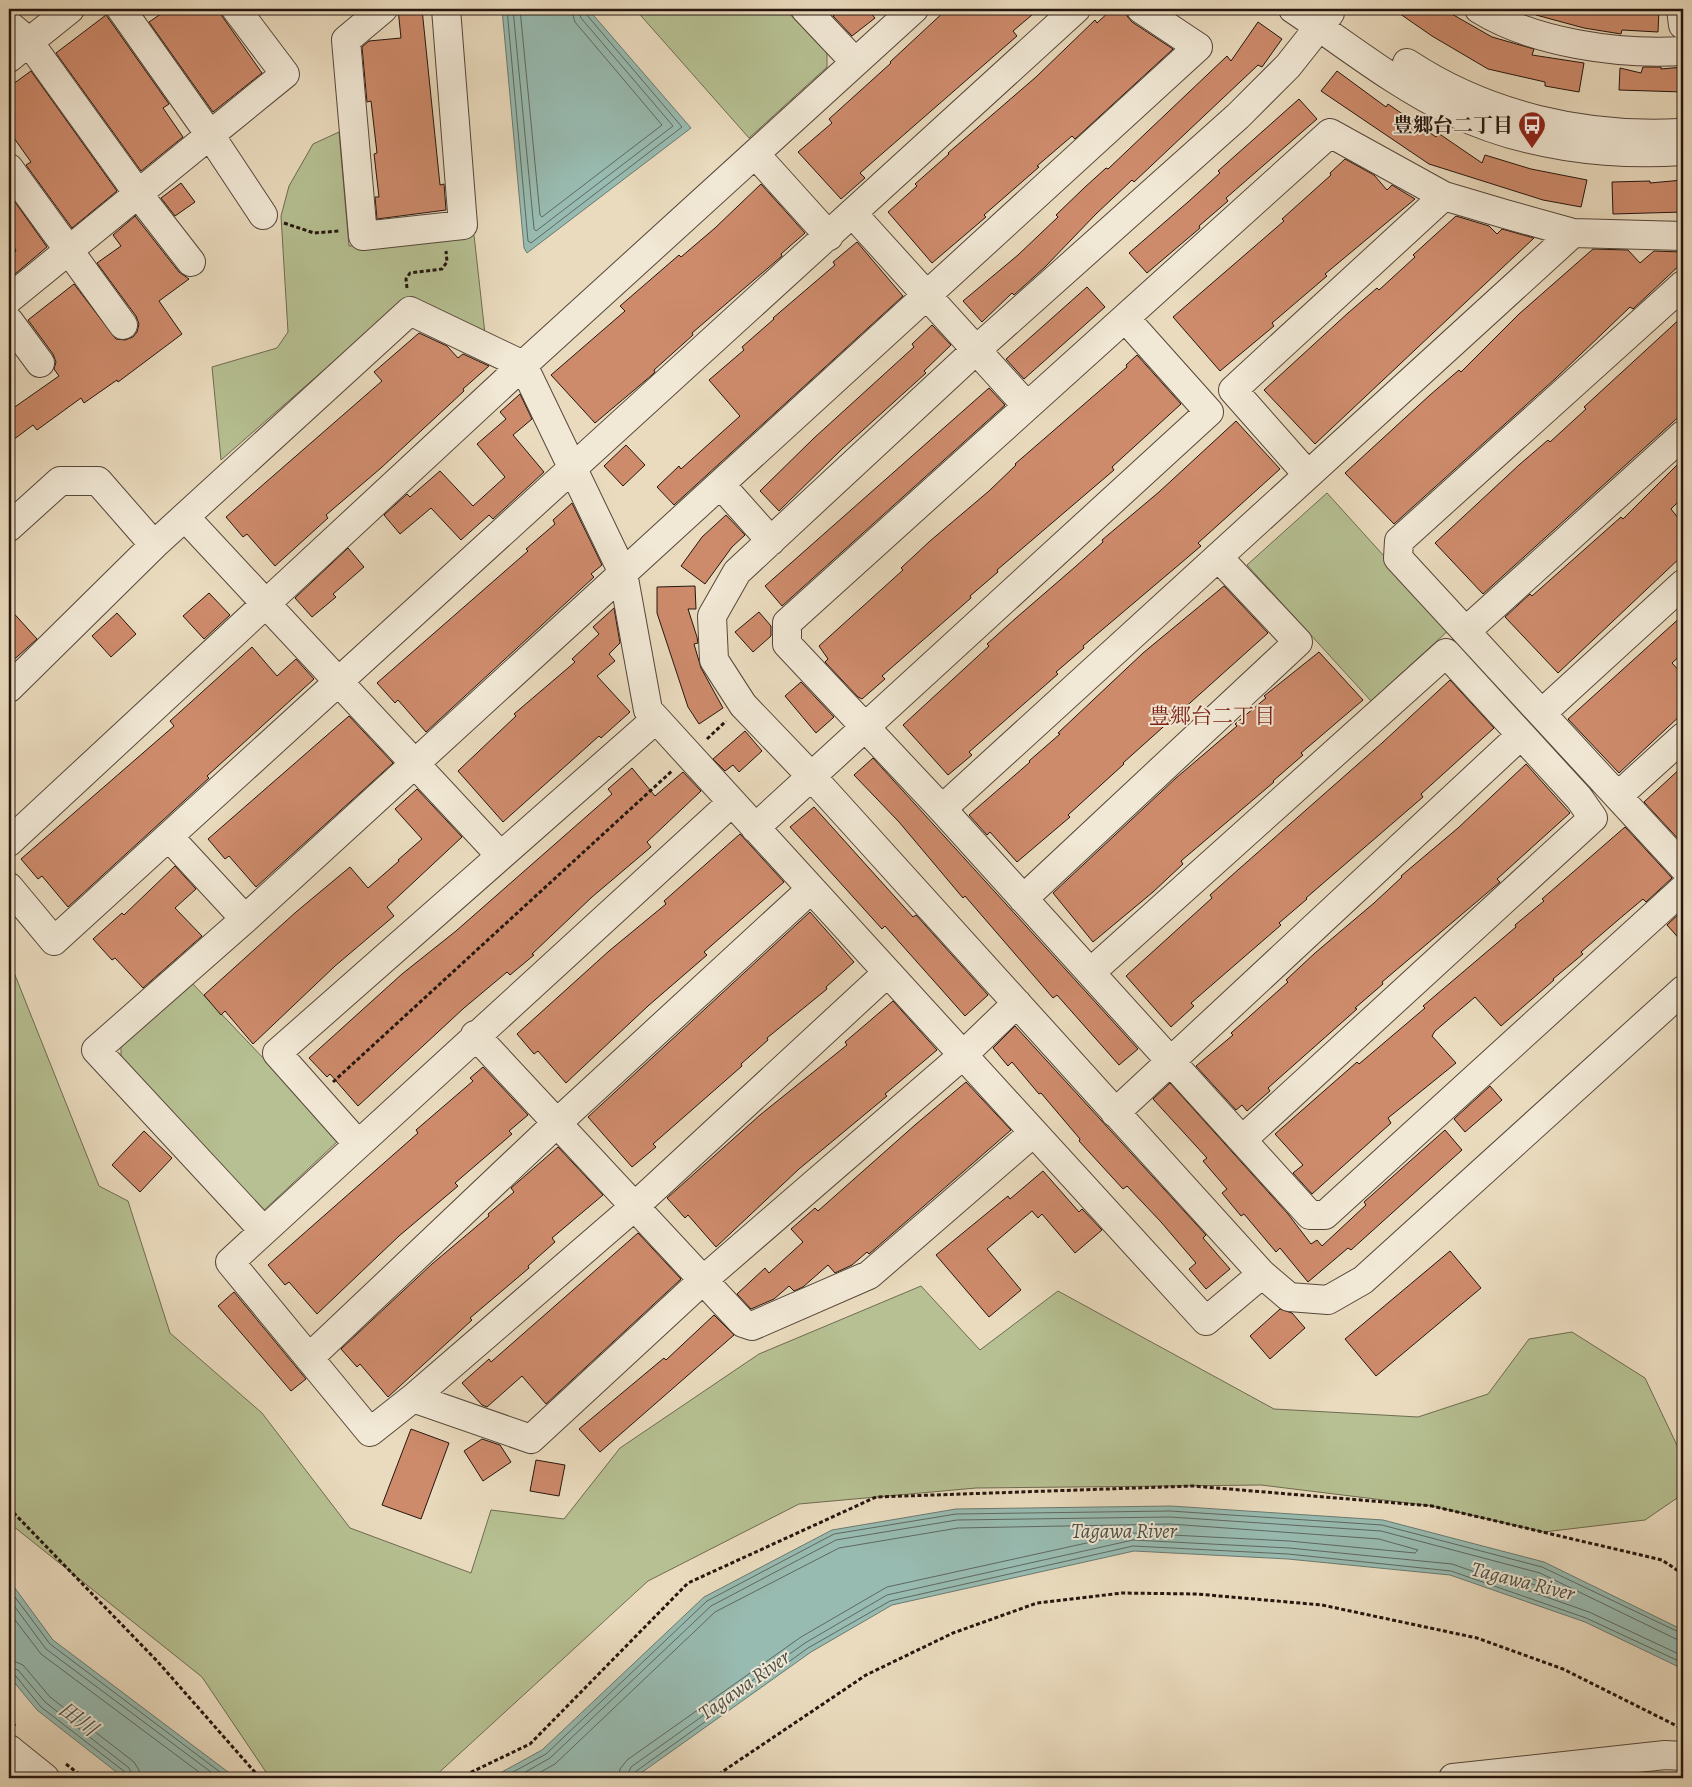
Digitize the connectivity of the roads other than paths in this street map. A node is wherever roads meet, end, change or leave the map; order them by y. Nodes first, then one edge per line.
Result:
1 (70, 9) edge
2 (121, 9) edge
3 (236, 9) edge
4 (383, 9) edge
5 (446, 9) edge
6 (805, 9) edge
7 (914, 9) edge
8 (1076, 9) edge
9 (1141, 9) edge
10 (1293, 9) edge
11 (1478, 9) edge
12 (1681, 9) edge
13 (1325, 16) edge
14 (1683, 25) edge
15 (15, 42) edge
16 (1683, 51) edge
17 (855, 62) junction
18 (1683, 133) edge
19 (210, 135) junction
20 (1683, 151) edge
21 (755, 154) junction
22 (9, 168) edge
23 (139, 195) junction
24 (1444, 196) junction
25 (853, 214) junction
26 (263, 215) road end
27 (1573, 233) junction
28 (829, 236) junction
29 (1683, 236) edge
30 (70, 250) junction
31 (191, 262) dead end
32 (1683, 286) edge
33 (927, 296) junction
34 (9, 299) edge
35 (1125, 318) junction
36 (9, 321) edge
37 (123, 325) dead end
38 (975, 351) junction
39 (40, 363) dead end
40 (523, 365) junction
41 (1027, 406) junction
42 (1683, 436) edge
43 (573, 469) junction
44 (1308, 475) junction
45 (721, 485) junction
46 (185, 517) junction
47 (9, 528) edge
48 (771, 541) junction
49 (154, 545) junction
50 (1218, 557) junction
51 (623, 573) junction
52 (1683, 584) edge
53 (266, 603) junction
54 (1466, 631) junction
55 (338, 679) junction
56 (9, 688) edge
57 (1542, 713) junction
58 (656, 719) junction
59 (866, 728) junction
60 (1521, 735) junction
61 (1683, 737) edge
62 (415, 763) junction
63 (812, 777) junction
64 (1618, 796) junction
65 (731, 802) junction
66 (942, 809) junction
67 (755, 828) junction
68 (169, 837) junction
69 (9, 842) edge
70 (500, 855) junction
71 (1683, 867) edge
72 (9, 887) edge
73 (1683, 889) edge
74 (810, 890) junction
75 (1024, 899) junction
76 (245, 919) junction
77 (1091, 972) junction
78 (887, 973) junction
79 (1683, 990) edge
80 (1016, 1003) junction
81 (475, 1035) junction
82 (962, 1056) junction
83 (1171, 1061) junction
84 (1115, 1112) junction
85 (557, 1123) junction
86 (1033, 1133) junction
87 (1242, 1140) junction
88 (358, 1144) junction
89 (634, 1207) junction
90 (262, 1230) junction
91 (1262, 1274) junction
92 (702, 1281) junction
93 (309, 1358) junction
94 (414, 1398) junction
95 (9, 1749) edge
96 (1683, 1756) edge
97 (45, 1778) edge
98 (1454, 1778) edge

1 - 15 street
2 - 19 street
3 - 19 street
4 - 5 street
6 - 17 street
7 - 17 street
8 - 25 street
9 - 33 street
10 - 13 street
11 - 16 street
12 - 14 street
13 - 18 street
13 - 20 street
13 - 38 street
15 - 23 street
17 - 21 street
19 - 23 street
19 - 26 street
21 - 28 street
21 - 40 street
22 - 30 street
23 - 30 street
23 - 31 street
24 - 27 street
24 - 35 street
24 - 44 street
25 - 28 street
25 - 33 street
27 - 29 street
27 - 44 street
28 - 43 street
30 - 34 street
30 - 37 street
32 - 54 street
33 - 38 street
33 - 45 street
35 - 41 street
35 - 59 street
36 - 39 street
38 - 41 street
38 - 48 street
40 - 43 street
40 - 46 street
40 - 53 street
41 - 59 street
42 - 54 street
43 - 51 street
43 - 55 street
44 - 50 street
45 - 48 street
45 - 51 street
46 - 49 street
46 - 53 street
47 - 49 street
48 - 63 street
49 - 56 street
50 - 66 street
50 - 75 street
51 - 58 street
51 - 62 street
52 - 57 street
53 - 55 street
53 - 69 street
54 - 57 street
55 - 62 street
55 - 68 street
57 - 64 street
58 - 65 street
58 - 70 street
59 - 63 street
59 - 66 street
60 - 77 street
60 - 83 street
60 - 87 street
61 - 64 street
62 - 70 street
62 - 76 street
63 - 67 street
63 - 80 street
64 - 71 street
65 - 67 street
65 - 81 street
66 - 75 street
67 - 74 street
68 - 72 street
68 - 76 street
70 - 88 street
73 - 87 street
74 - 78 street
74 - 85 street
75 - 77 street
76 - 90 street
77 - 83 street
78 - 82 street
78 - 89 street
79 - 91 street
80 - 82 street
80 - 84 street
81 - 85 street
81 - 88 street
82 - 86 street
82 - 92 street
83 - 84 street
83 - 87 street
84 - 91 street
85 - 89 street
85 - 93 street
86 - 91 street
86 - 92 street
88 - 90 street
89 - 92 street
89 - 94 street
90 - 93 street
92 - 94 street
93 - 94 street
95 - 97 street
96 - 98 street

